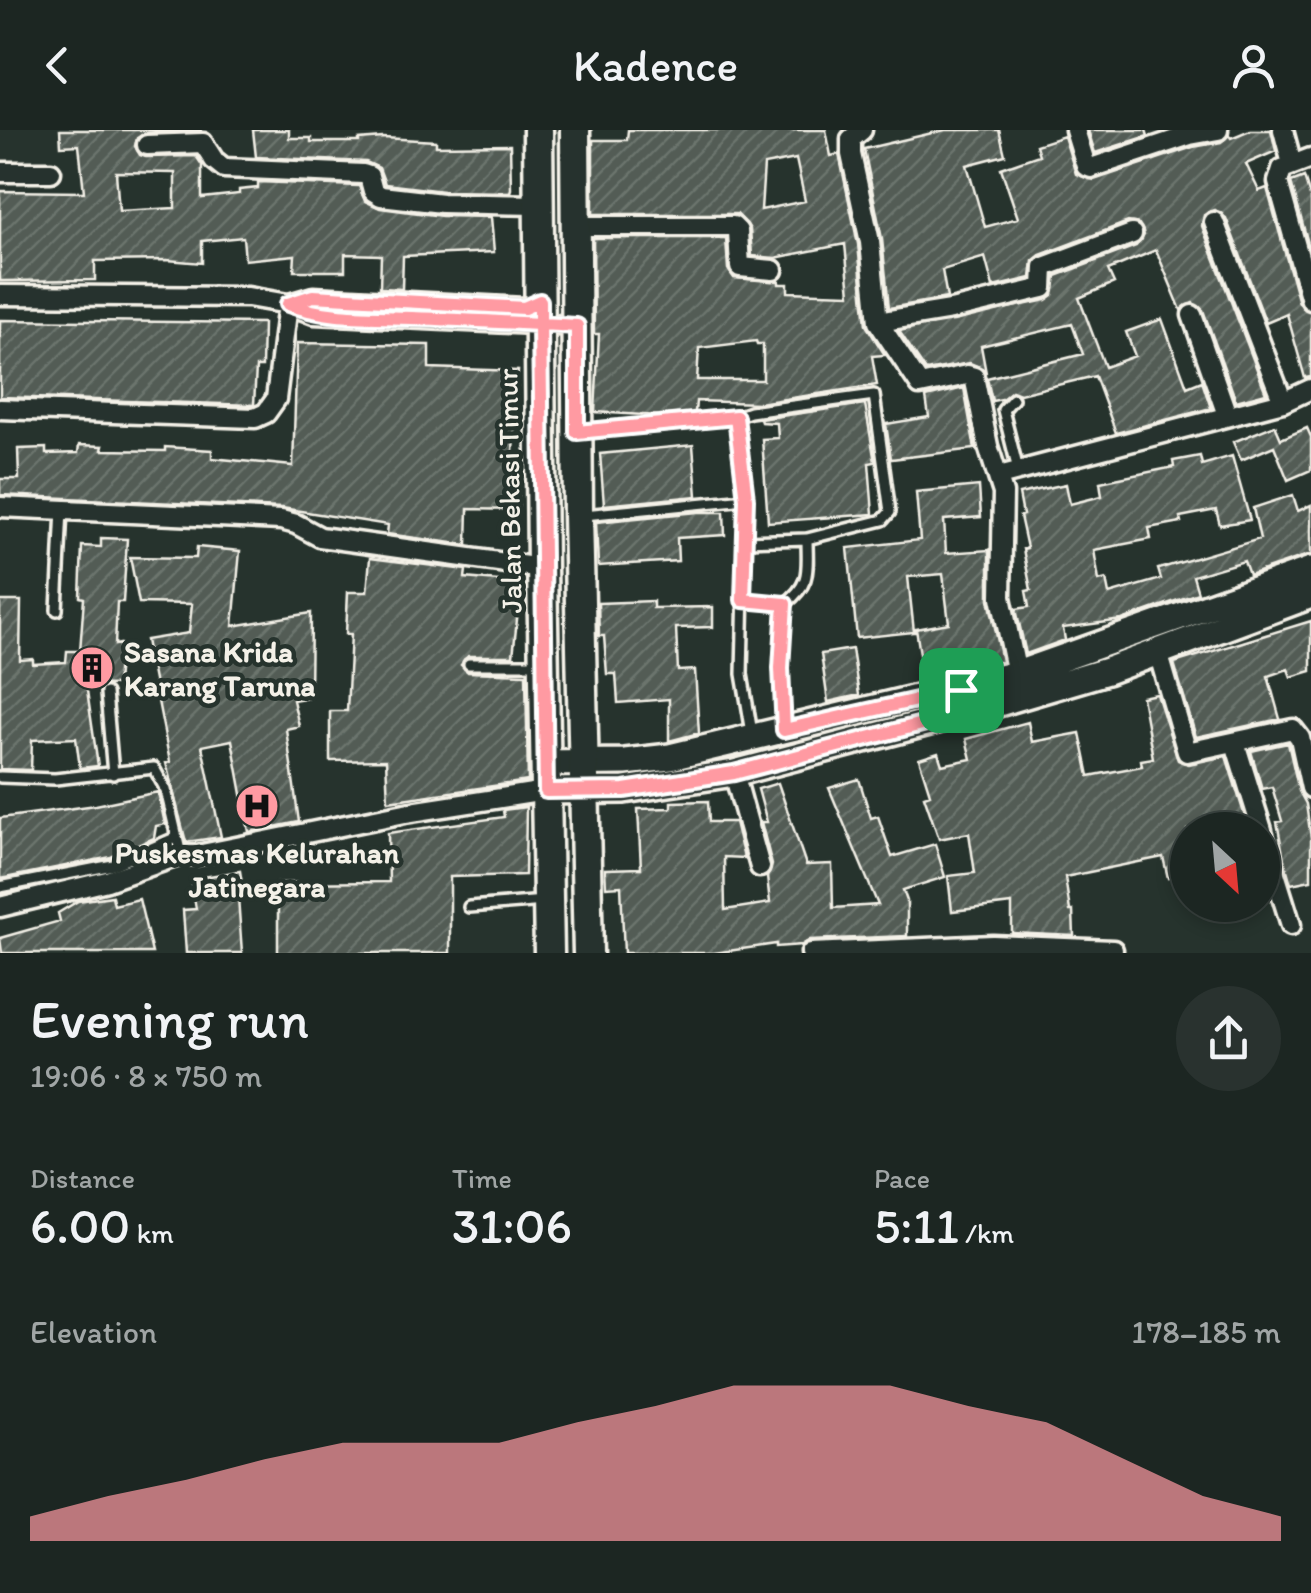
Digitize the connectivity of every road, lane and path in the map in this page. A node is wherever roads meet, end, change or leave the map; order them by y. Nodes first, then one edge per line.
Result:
1 (538, 130) edge
2 (575, 130) edge
3 (862, 130) edge
4 (1075, 130) edge
5 (1218, 130) edge
6 (1283, 130) edge
7 (147, 145) dead end
8 (1311, 158) edge
9 (1285, 169) junction
10 (0, 172) edge
11 (51, 172) dead end
12 (539, 205) junction
13 (1214, 222) dead end
14 (576, 226) junction
15 (1132, 234) dead end
16 (773, 270) dead end
17 (0, 295) edge
18 (1311, 300) edge
19 (288, 304) junction
20 (540, 313) junction
21 (1192, 315) dead end
22 (878, 322) junction
23 (577, 326) junction
24 (1311, 389) edge
25 (1013, 399) dead end
26 (1283, 402) junction
27 (0, 409) edge
28 (1228, 415) junction
29 (736, 417) junction
30 (577, 432) junction
31 (1008, 474) junction
32 (746, 499) junction
33 (0, 507) edge
34 (62, 509) junction
35 (578, 515) junction
36 (807, 539) junction
37 (745, 541) junction
38 (542, 568) junction
39 (1311, 570) edge
40 (1311, 595) edge
41 (743, 600) junction
42 (785, 604) junction
43 (58, 610) dead end
44 (1158, 652) junction
45 (470, 664) dead end
46 (544, 664) junction
47 (1017, 674) junction
48 (106, 693) dead end
49 (965, 700) junction
50 (784, 730) junction
51 (753, 737) junction
52 (1236, 743) junction
53 (734, 773) junction
54 (113, 774) junction
55 (545, 777) junction
56 (583, 777) junction
57 (0, 778) edge
58 (1311, 788) edge
59 (1256, 812) edge
60 (178, 847) junction
61 (760, 867) dead end
62 (0, 887) edge
63 (1280, 891) edge
64 (548, 901) junction
65 (469, 906) dead end
66 (0, 907) edge
67 (1290, 925) dead end
68 (1113, 950) dead end
69 (549, 953) edge
70 (588, 953) edge
71 (811, 953) edge

1 - 12 main road, Jalan Bekasi Timur
2 - 14 main road
3 - 22 street
4 - 5 street
6 - 9 street
7 - 12 street
8 - 9 street
9 - 18 street
10 - 11 street
12 - 20 main road, Jalan Bekasi Timur
13 - 26 street
14 - 16 street
14 - 23 main road
15 - 22 street
17 - 19 street
19 - 20 street
19 - 27 street
20 - 23 street
20 - 38 main road, Jalan Bekasi Timur
21 - 28 street
22 - 31 street
23 - 30 main road
24 - 26 street
25 - 31 lane
26 - 28 street
28 - 31 street
29 - 30 lane
29 - 32 lane
29 - 36 lane
30 - 35 main road
31 - 47 street
32 - 35 lane
32 - 37 lane
33 - 34 street
34 - 38 street
34 - 43 lane
35 - 56 main road
36 - 37 lane
36 - 42 lane
37 - 41 lane
38 - 46 main road, Jalan Bekasi Timur
39 - 47 street
40 - 44 street
41 - 42 lane
41 - 51 lane
42 - 50 lane
44 - 49 street
44 - 52 street
45 - 46 lane
46 - 55 main road, Jalan Bekasi Timur
47 - 49 street
48 - 54 lane
49 - 50 street
49 - 53 street
50 - 51 street
51 - 56 street
52 - 58 street
52 - 59 street
53 - 56 street
53 - 61 street
54 - 57 lane
54 - 60 lane
55 - 56 street
55 - 60 street
55 - 64 main road, Jalan Bekasi Timur
56 - 70 main road
60 - 62 lane
60 - 66 street
63 - 67 street
64 - 65 lane
64 - 69 main road, Jalan Bekasi Timur
68 - 71 street

